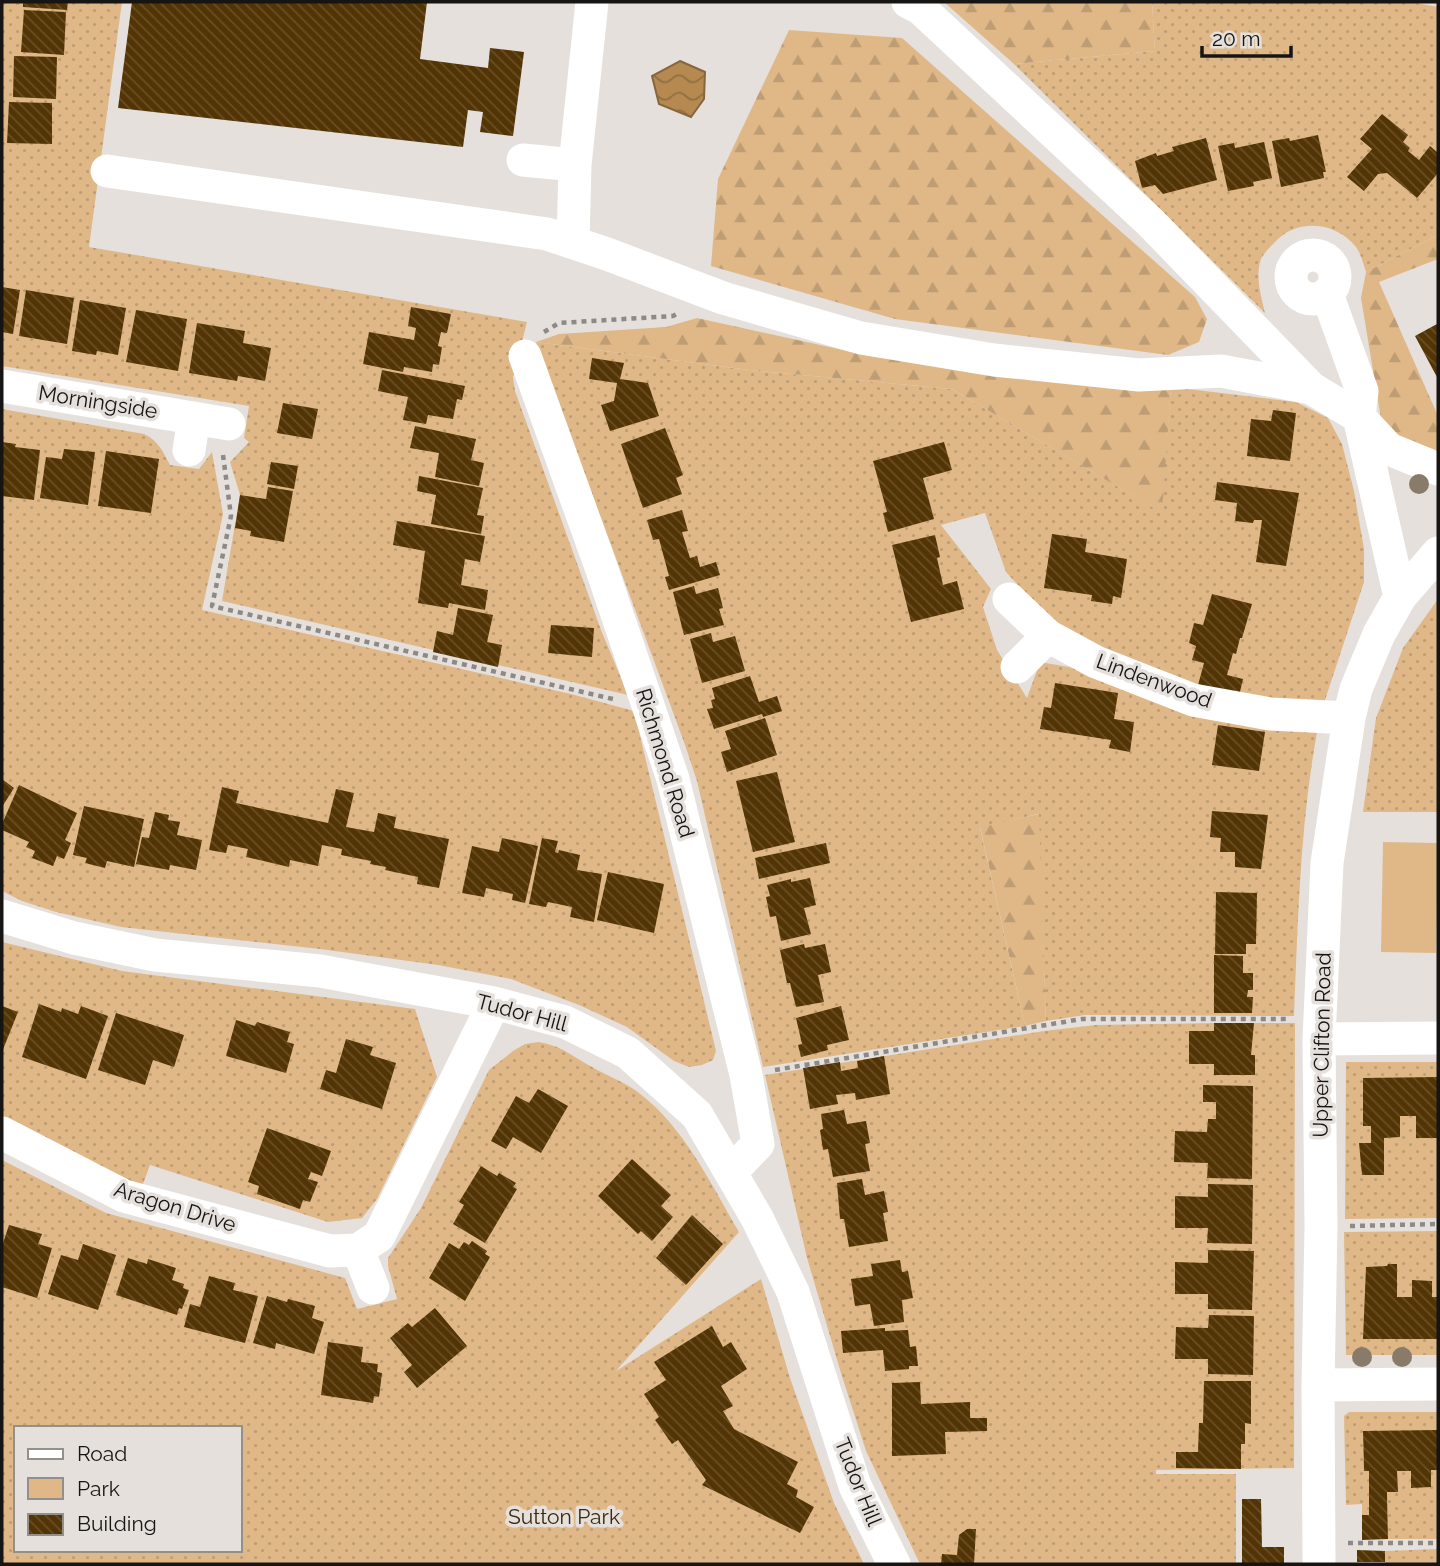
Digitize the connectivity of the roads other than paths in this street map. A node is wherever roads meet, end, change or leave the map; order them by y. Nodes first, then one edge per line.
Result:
1 (592, 2) edge
2 (908, 2) edge
3 (523, 160) dead end
4 (575, 165) junction
5 (107, 171) dead end
6 (573, 242) junction
7 (1327, 294) dead end
8 (525, 356) road end
9 (2, 386) edge
10 (1311, 388) junction
11 (1359, 417) junction
12 (229, 424) road end
13 (1438, 469) edge
14 (1438, 553) edge
15 (1400, 597) junction
16 (1009, 599) dead end
17 (1048, 636) junction
18 (1017, 667) dead end
19 (1349, 718) junction
20 (2, 916) edge
21 (494, 1003) junction
22 (1320, 1029) junction
23 (1438, 1038) edge
24 (2, 1133) edge
25 (732, 1171) junction
26 (358, 1250) junction
27 (373, 1288) dead end
28 (1438, 1384) edge
29 (1318, 1385) junction
30 (1319, 1554) edge
31 (894, 1564) edge

1 - 4 street
2 - 10 street
3 - 4 street
4 - 6 street
5 - 6 street
6 - 10 street
7 - 11 street
8 - 25 street, Richmond Road
9 - 12 street, Morningside
10 - 11 street
11 - 13 street
11 - 15 street
14 - 15 street, Upper Clifton Road
15 - 19 street, Upper Clifton Road
16 - 17 street, Lindenwood
17 - 18 street
17 - 19 street, Lindenwood
19 - 22 street, Upper Clifton Road
20 - 21 street, Tudor Hill
21 - 25 street, Tudor Hill
21 - 26 street
22 - 23 street
22 - 29 street, Upper Clifton Road
24 - 26 street, Aragon Drive
25 - 31 street, Tudor Hill
26 - 27 street
28 - 29 street
29 - 30 street, Upper Clifton Road

